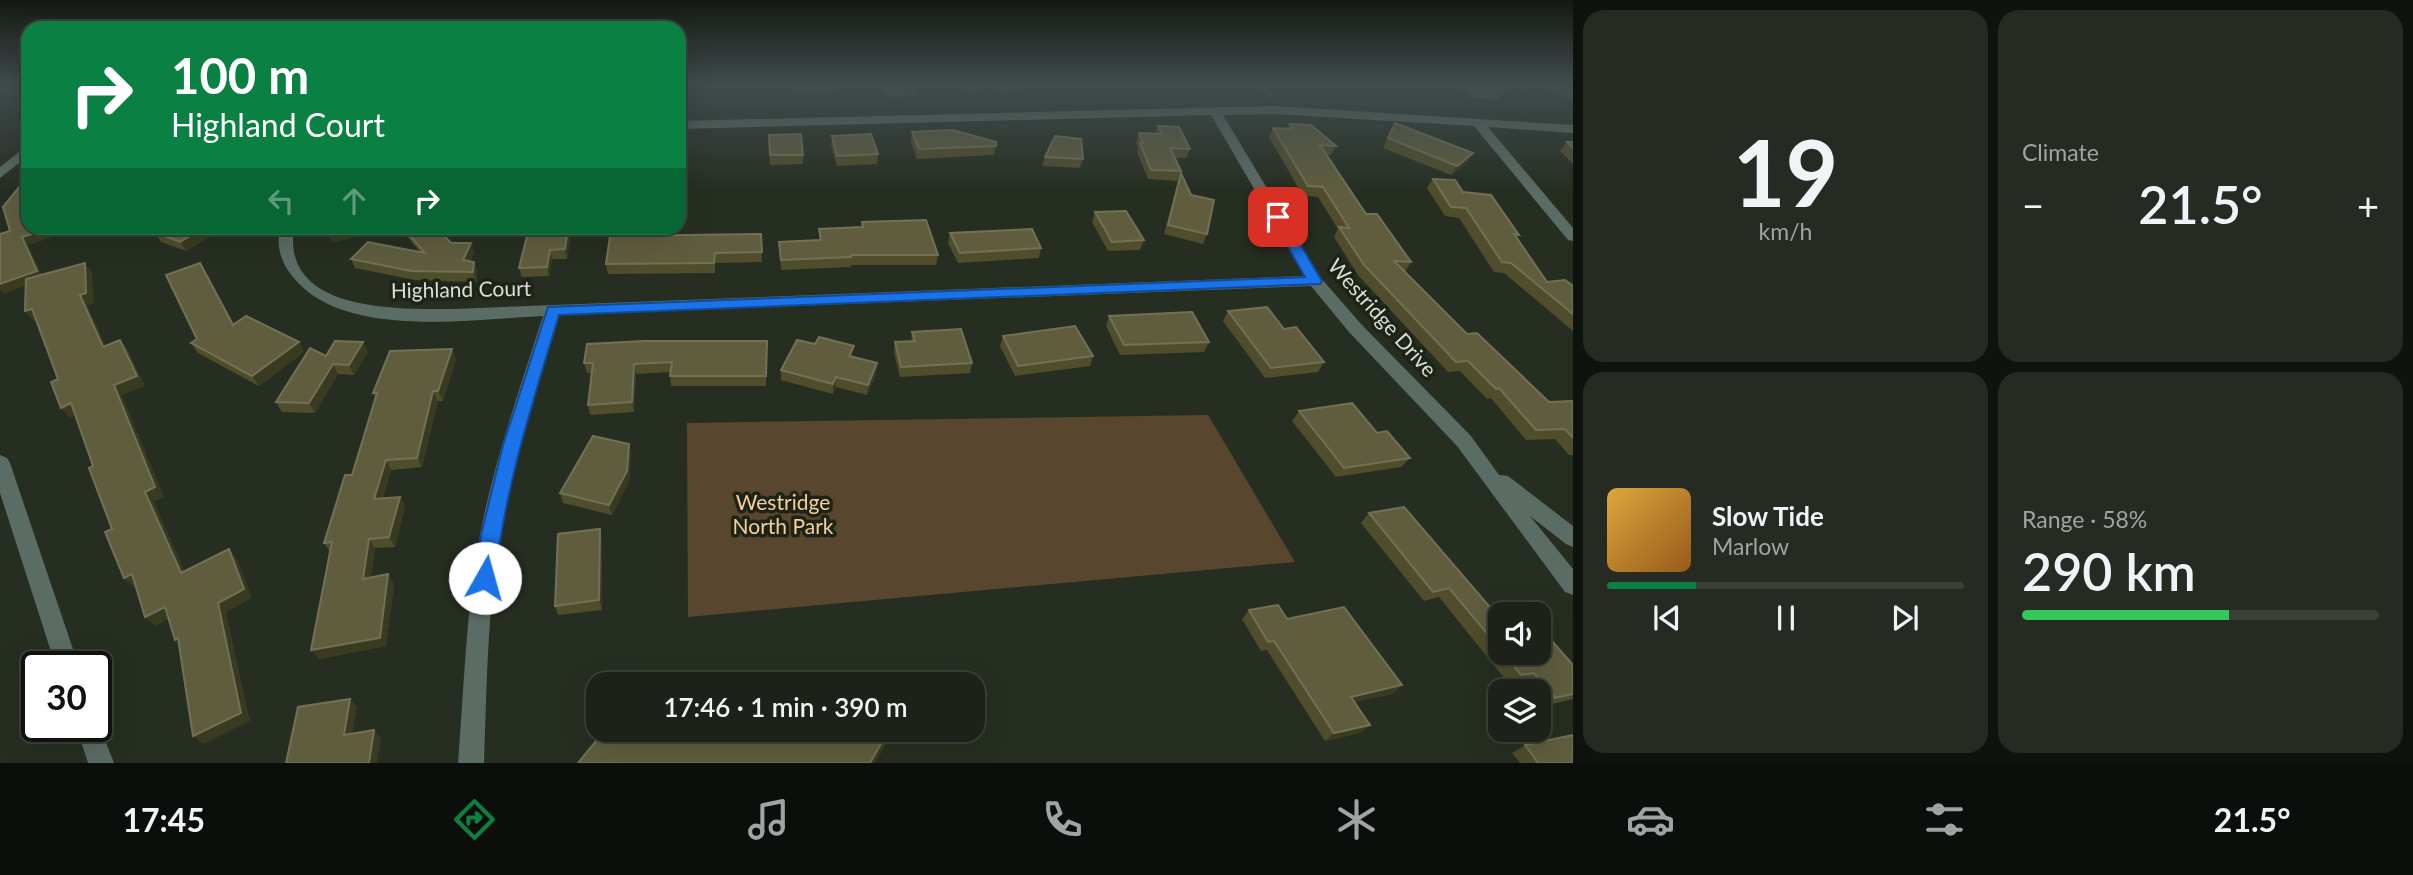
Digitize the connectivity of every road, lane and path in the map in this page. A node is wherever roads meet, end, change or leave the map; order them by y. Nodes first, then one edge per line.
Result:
1 (847, 121) edge
2 (1221, 121) edge
3 (1441, 121) edge
4 (1478, 123) junction
5 (686, 125) edge
6 (1573, 129) edge
7 (21, 155) edge
8 (0, 174) edge
9 (286, 235) edge
10 (1573, 237) edge
11 (1315, 281) junction
12 (553, 310) junction
13 (0, 463) edge
14 (1487, 471) junction
15 (1573, 538) edge
16 (1573, 585) edge
17 (63, 651) edge
18 (94, 742) edge
19 (101, 763) edge
20 (471, 763) edge

1 - 5 street
2 - 11 street, Westridge Drive
3 - 4 street
4 - 6 street
4 - 10 street
7 - 8 street
9 - 12 street, Highland Court
11 - 12 street, Highland Court
11 - 14 street, Westridge Drive
12 - 20 street
13 - 17 street
14 - 15 street, Westridge Drive
14 - 16 street, Westridge Drive
18 - 19 street

